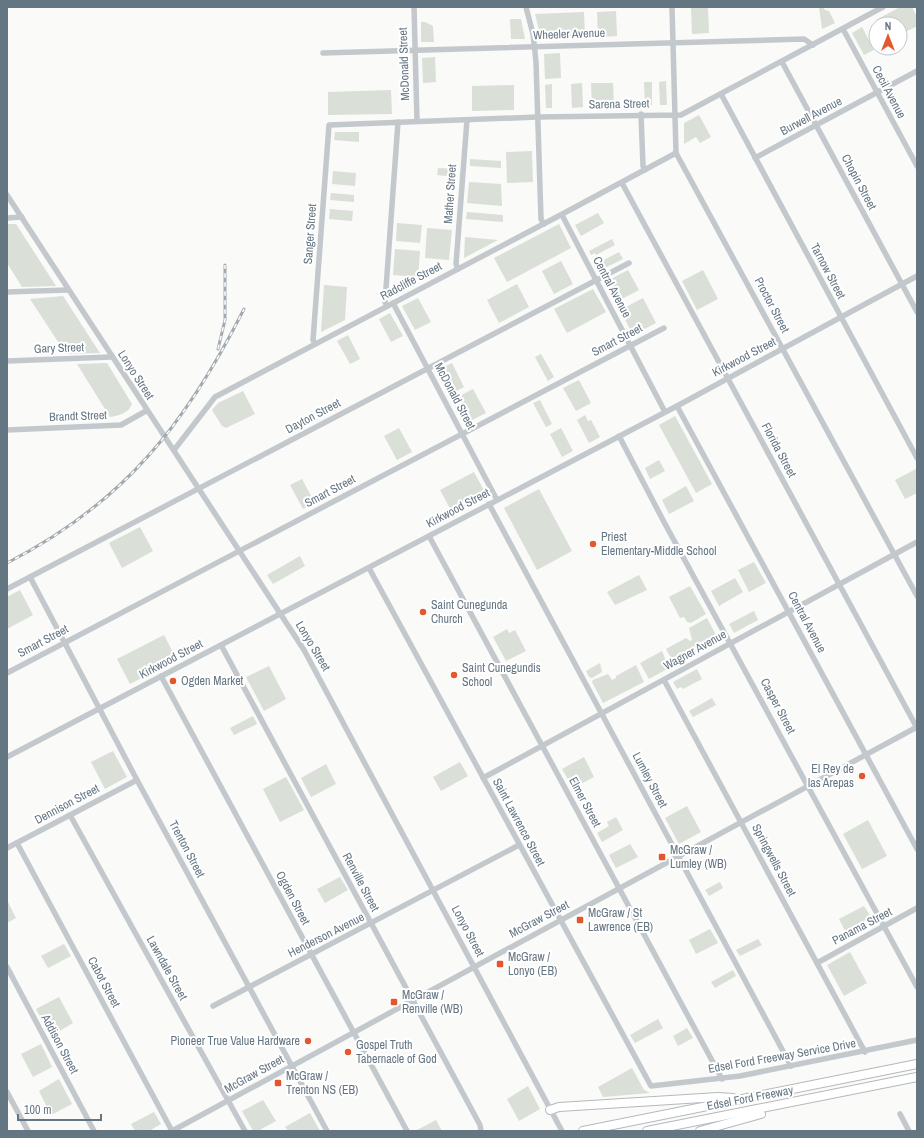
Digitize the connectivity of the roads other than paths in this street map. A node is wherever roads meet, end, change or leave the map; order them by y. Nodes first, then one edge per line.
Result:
1 (414, 7) edge
2 (526, 7) edge
3 (672, 7) edge
4 (883, 7) edge
5 (843, 29) junction
6 (673, 42) junction
7 (813, 45) junction
8 (534, 46) junction
9 (415, 50) junction
10 (323, 53) dead end
11 (782, 62) junction
12 (917, 71) edge
13 (877, 93) junction
14 (721, 94) junction
15 (641, 114) junction
16 (675, 114) junction
17 (538, 117) junction
18 (467, 120) junction
19 (417, 121) junction
20 (398, 122) junction
21 (329, 125) joint
22 (816, 125) junction
23 (676, 153) junction
24 (755, 158) junction
25 (917, 166) edge
26 (645, 170) junction
27 (622, 183) junction
28 (7, 196) edge
29 (562, 215) junction
30 (22, 217) junction
31 (7, 218) edge
32 (544, 224) junction
33 (629, 263) dead end
34 (458, 269) junction
35 (917, 276) edge
36 (596, 279) junction
37 (902, 284) junction
38 (67, 290) junction
39 (7, 292) edge
40 (393, 303) junction
41 (387, 306) junction
42 (917, 312) edge
43 (841, 317) junction
44 (664, 328) dead end
45 (315, 344) junction
46 (631, 345) junction
47 (783, 348) junction
48 (111, 357) junction
49 (7, 361) edge
50 (427, 368) junction
51 (728, 378) junction
52 (677, 406) junction
53 (146, 411) junction
54 (665, 412) junction
55 (7, 430) edge
56 (462, 434) junction
57 (619, 436) junction
58 (174, 450) junction
59 (917, 458) edge
60 (198, 488) junction
61 (497, 500) junction
62 (489, 504) junction
63 (429, 536) junction
64 (917, 542) edge
65 (239, 550) junction
66 (894, 554) junction
67 (369, 568) junction
68 (30, 577) junction
69 (839, 584) junction
70 (7, 589) edge
71 (917, 596) edge
72 (788, 612) junction
73 (281, 614) junction
74 (64, 643) junction
75 (731, 643) junction
76 (221, 645) junction
77 (7, 673) edge
78 (161, 676) junction
79 (664, 680) junction
80 (99, 709) junction
81 (602, 713) junction
82 (917, 728) edge
83 (542, 746) junction
84 (866, 755) junction
85 (7, 757) edge
86 (483, 778) junction
87 (136, 780) junction
88 (808, 786) junction
89 (70, 815) junction
90 (741, 823) junction
91 (17, 843) junction
92 (519, 845) junction
93 (7, 848) edge
94 (917, 849) edge
95 (679, 856) junction
96 (619, 889) junction
97 (434, 891) junction
98 (917, 908) edge
99 (560, 921) junction
100 (372, 924) junction
101 (884, 926) junction
102 (312, 955) junction
103 (817, 962) junction
104 (7, 967) edge
105 (475, 967) junction
106 (249, 987) junction
107 (917, 987) edge
108 (413, 1001) junction
109 (213, 1006) dead end
110 (354, 1033) junction
111 (917, 1040) edge
112 (865, 1052) junction
113 (917, 1064) edge
114 (292, 1066) junction
115 (791, 1066) junction
116 (917, 1077) edge
117 (722, 1079) junction
118 (651, 1086) joint
119 (7, 1092) edge
120 (746, 1099) junction
121 (228, 1101) junction
122 (789, 1103) junction
123 (550, 1110) junction
124 (900, 1114) dead end
125 (481, 1130) edge
126 (28, 1131) edge
127 (94, 1131) edge
128 (172, 1131) edge
129 (245, 1131) edge
130 (327, 1131) edge
131 (407, 1131) edge
132 (562, 1131) edge
133 (583, 1131) edge
134 (647, 1131) edge
135 (700, 1131) edge
136 (909, 1131) edge

1 - 9 street, McDonald Street
2 - 8 street
3 - 6 street, Proctor Street
4 - 5 street, Sarena Street
5 - 7 street, Sarena Street
5 - 13 street, Cecil Avenue
6 - 7 street, Wheeler Avenue
6 - 8 street, Wheeler Avenue
6 - 16 street, Proctor Street
7 - 11 street, Sarena Street
8 - 9 street, Wheeler Avenue
8 - 17 street
9 - 10 street, Wheeler Avenue
9 - 19 street, McDonald Street
11 - 14 street, Sarena Street
11 - 22 street, Chopin Street
12 - 13 street, Burwell Avenue
13 - 22 street, Burwell Avenue
13 - 25 street, Cecil Avenue
14 - 16 street, Sarena Street
14 - 24 street, Tarnow Street
15 - 16 street, Sarena Street
15 - 17 street, Sarena Street
15 - 26 street
16 - 23 street, Proctor Street
17 - 18 street, Sarena Street
17 - 32 street
18 - 19 street, Sarena Street
18 - 34 street, Mather Street
19 - 20 street, Sarena Street
20 - 21 street, Sarena Street
20 - 41 street
21 - 45 street, Sanger Street
22 - 24 street, Burwell Avenue
22 - 37 street, Chopin Street
23 - 26 street, Radcliffe Street
23 - 47 street, Proctor Street
24 - 43 street, Tarnow Street
26 - 27 street, Radcliffe Street
27 - 29 street, Radcliffe Street
27 - 51 street, Florida Street
28 - 30 street, Lonyo Street
29 - 32 street, Radcliffe Street
29 - 36 street, Central Avenue
30 - 31 street
30 - 38 street, Lonyo Street
32 - 34 street, Radcliffe Street
33 - 36 street, Dayton Street
34 - 40 street, Radcliffe Street
35 - 37 street, Kirkwood Street
36 - 46 street, Central Avenue
36 - 50 street, Dayton Street
37 - 42 street, Chopin Street
37 - 43 street, Kirkwood Street
38 - 39 street
38 - 48 street, Lonyo Street
40 - 41 street, Radcliffe Street
40 - 50 street, McDonald Street
41 - 45 street, Radcliffe Street
43 - 47 street, Kirkwood Street
43 - 59 street, Tarnow Street
44 - 46 street, Smart Street
45 - 58 street, Radcliffe Street
46 - 54 street, Central Avenue
46 - 56 street, Smart Street
47 - 51 street, Kirkwood Street
47 - 66 street, Proctor Street
48 - 49 street, Gary Street
48 - 53 street, Lonyo Street
50 - 56 street, McDonald Street
50 - 60 street, Dayton Street
51 - 52 street, Kirkwood Street
51 - 69 street, Florida Street
52 - 54 street, Kirkwood Street
52 - 72 street, Central Avenue
53 - 55 street, Brandt Street
53 - 58 street, Lonyo Street
54 - 57 street, Kirkwood Street
56 - 61 street, McDonald Street
56 - 65 street, Smart Street
57 - 61 street, Kirkwood Street
57 - 75 street, Casper Street
58 - 60 street, Lonyo Street
60 - 65 street, Lonyo Street
60 - 68 street, Dayton Street
61 - 62 street, Kirkwood Street
62 - 63 street, Kirkwood Street
62 - 81 street, Lumley Street
63 - 67 street, Kirkwood Street
63 - 83 street, Elmer Street
64 - 66 street, Wagner Avenue
65 - 73 street, Lonyo Street
65 - 74 street, Smart Street
66 - 69 street, Wagner Avenue
66 - 71 street, Proctor Street
67 - 73 street, Kirkwood Street
67 - 86 street, Saint Lawrence Street
68 - 70 street, Dayton Street
68 - 74 street, Trenton Street
69 - 72 street, Wagner Avenue
69 - 82 street, Florida Street
72 - 75 street, Wagner Avenue
72 - 84 street, Central Avenue
73 - 76 street, Kirkwood Street
73 - 97 street, Lonyo Street
74 - 77 street, Smart Street
74 - 80 street, Trenton Street
75 - 79 street, Wagner Avenue
75 - 88 street, Casper Street
76 - 78 street, Kirkwood Street
76 - 100 street, Renville Street
78 - 80 street, Kirkwood Street
78 - 102 street, Ogden Street
79 - 81 street, Wagner Avenue
79 - 90 street, Springwells Street
80 - 85 street, Kirkwood Street
80 - 87 street, Trenton Street
81 - 83 street, Wagner Avenue
81 - 95 street, Lumley Street
82 - 84 street, McGraw Street
83 - 86 street, Wagner Avenue
83 - 96 street, Elmer Street
84 - 88 street, McGraw Street
84 - 94 street, Central Avenue
86 - 92 street, Saint Lawrence Street
87 - 89 street, Dennison Street
87 - 106 street, Trenton Street
88 - 90 street, McGraw Street
88 - 101 street, Casper Street
89 - 91 street, Dennison Street
89 - 121 street, Lawndale Street
90 - 95 street, McGraw Street
90 - 103 street, Springwells Street
91 - 93 street, Dennison Street
91 - 128 street, Cabot Street
92 - 97 street, Henderson Avenue
92 - 99 street, Saint Lawrence Street
95 - 96 street, McGraw Street
95 - 115 street, Lumley Street
96 - 99 street, McGraw Street
96 - 117 street, Elmer Street
97 - 100 street, Henderson Avenue
97 - 105 street, Lonyo Street
98 - 101 street, Panama Street
99 - 105 street, McGraw Street
99 - 118 street, Saint Lawrence Street
100 - 102 street, Henderson Avenue
100 - 108 street, Renville Street
101 - 103 street, Panama Street
101 - 107 street, Casper Street
102 - 106 street, Henderson Avenue
102 - 110 street, Ogden Street
103 - 112 street, Springwells Street
104 - 127 street, Addison Street
105 - 108 street, McGraw Street
105 - 123 street, Lonyo Street
106 - 109 street, Henderson Avenue
106 - 114 street, Trenton Street
108 - 110 street, McGraw Street
108 - 125 street, Renville Street
110 - 114 street, McGraw Street
110 - 131 street, Ogden Street
111 - 112 street, Edsel Ford Freeway Service Drive
112 - 115 street, Edsel Ford Freeway Service Drive
113 - 120 highway, Edsel Ford Freeway
114 - 121 street, McGraw Street
114 - 130 street, Trenton Street
115 - 117 street, Edsel Ford Freeway Service Drive
116 - 122 highway, Edsel Ford Freeway
117 - 118 street, Edsel Ford Freeway Service Drive
119 - 126 street
120 - 123 highway
120 - 133 highway, Edsel Ford Freeway
121 - 128 street, McGraw Street
121 - 129 street, Lawndale Street
122 - 134 highway, Edsel Ford Freeway
122 - 135 highway
123 - 132 street, Lonyo Street
124 - 136 street

